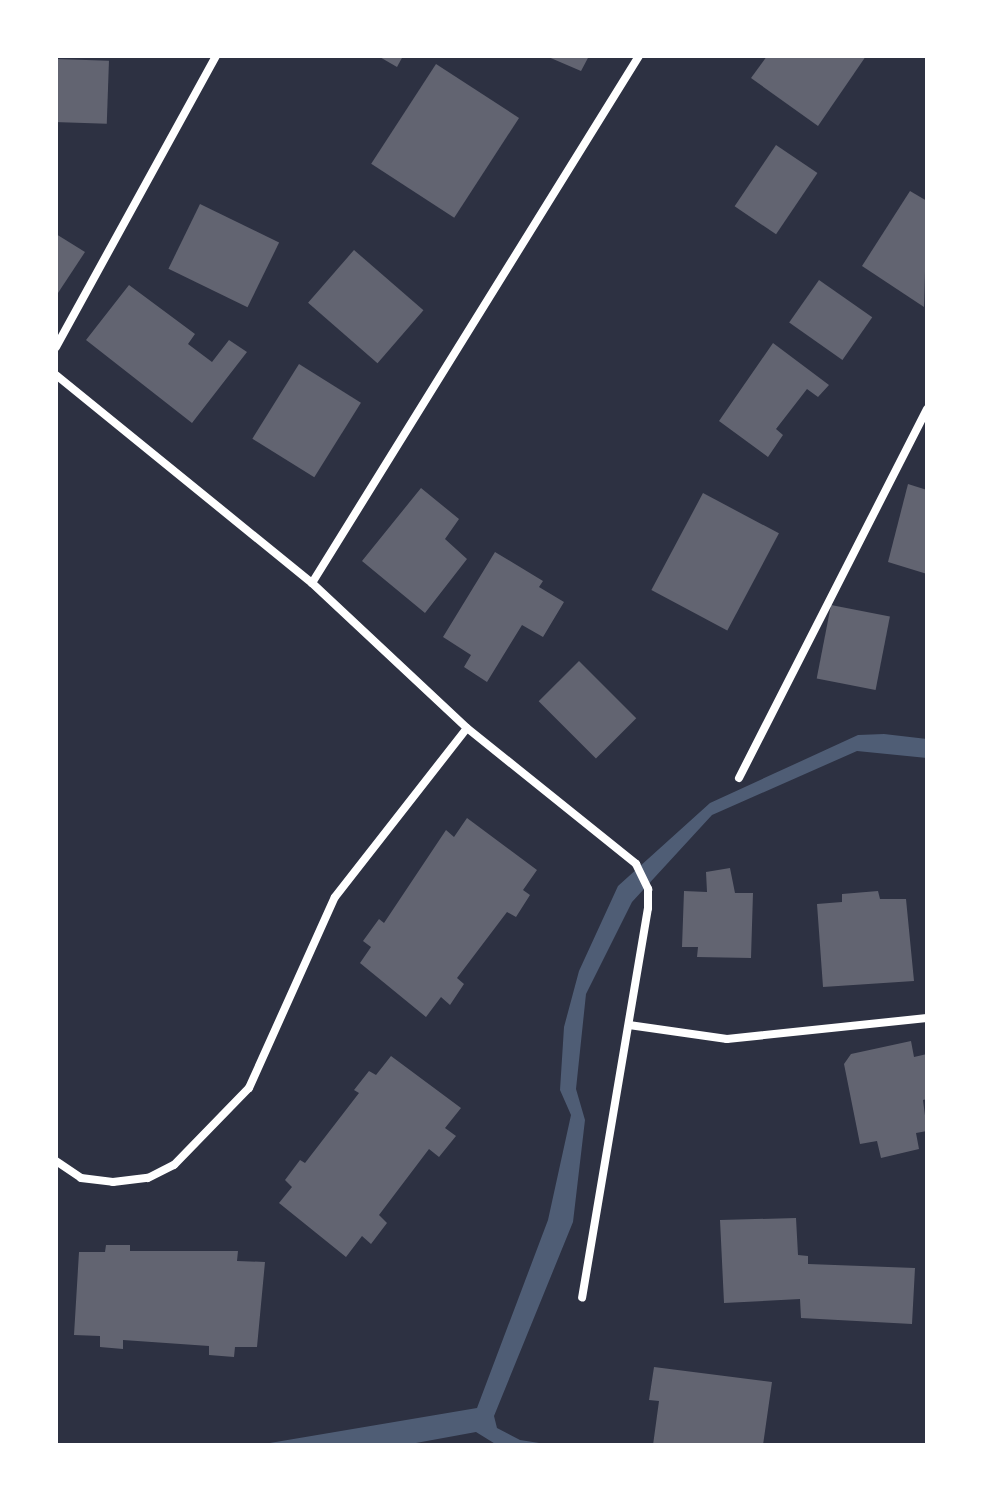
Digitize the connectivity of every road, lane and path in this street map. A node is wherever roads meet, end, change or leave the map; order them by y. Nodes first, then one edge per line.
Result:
1 (216, 56) edge
2 (639, 56) edge
3 (56, 347) edge
4 (56, 375) edge
5 (927, 409) edge
6 (312, 583) junction
7 (467, 728) junction
8 (739, 778) dead end
9 (927, 1018) edge
10 (629, 1025) junction
11 (56, 1161) edge
12 (582, 1297) dead end

1 - 3 street
2 - 6 street
4 - 6 street
5 - 8 street
6 - 7 street
7 - 10 street
7 - 11 street
9 - 10 street
10 - 12 street

